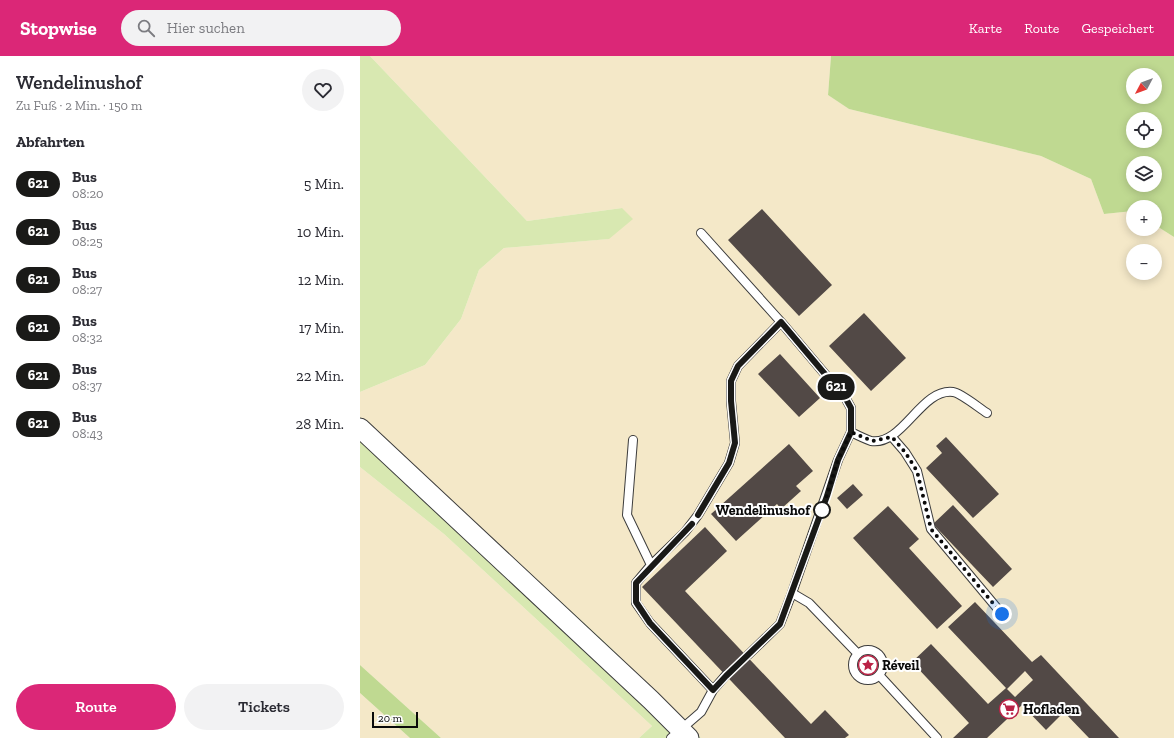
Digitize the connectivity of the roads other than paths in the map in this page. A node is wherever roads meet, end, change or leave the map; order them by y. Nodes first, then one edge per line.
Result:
1 (701, 233) dead end
2 (781, 322) junction
3 (987, 413) dead end
4 (360, 428) edge
5 (851, 432) junction
6 (892, 437) junction
7 (633, 440) dead end
8 (651, 565) junction
9 (792, 593) junction
10 (1002, 614) dead end
11 (858, 654) junction
12 (748, 655) dead end
13 (879, 675) junction
14 (726, 676) dead end
15 (713, 690) junction
16 (680, 735) edge
17 (937, 738) edge

1 - 2 lane
2 - 5 lane
2 - 8 lane
3 - 6 lane
4 - 16 street
5 - 6 lane
5 - 9 lane
6 - 10 lane
7 - 8 lane
8 - 15 lane
9 - 11 lane
9 - 12 lane
11 - 13 lane
11 - 13 lane
13 - 17 lane
14 - 15 lane
15 - 16 lane

